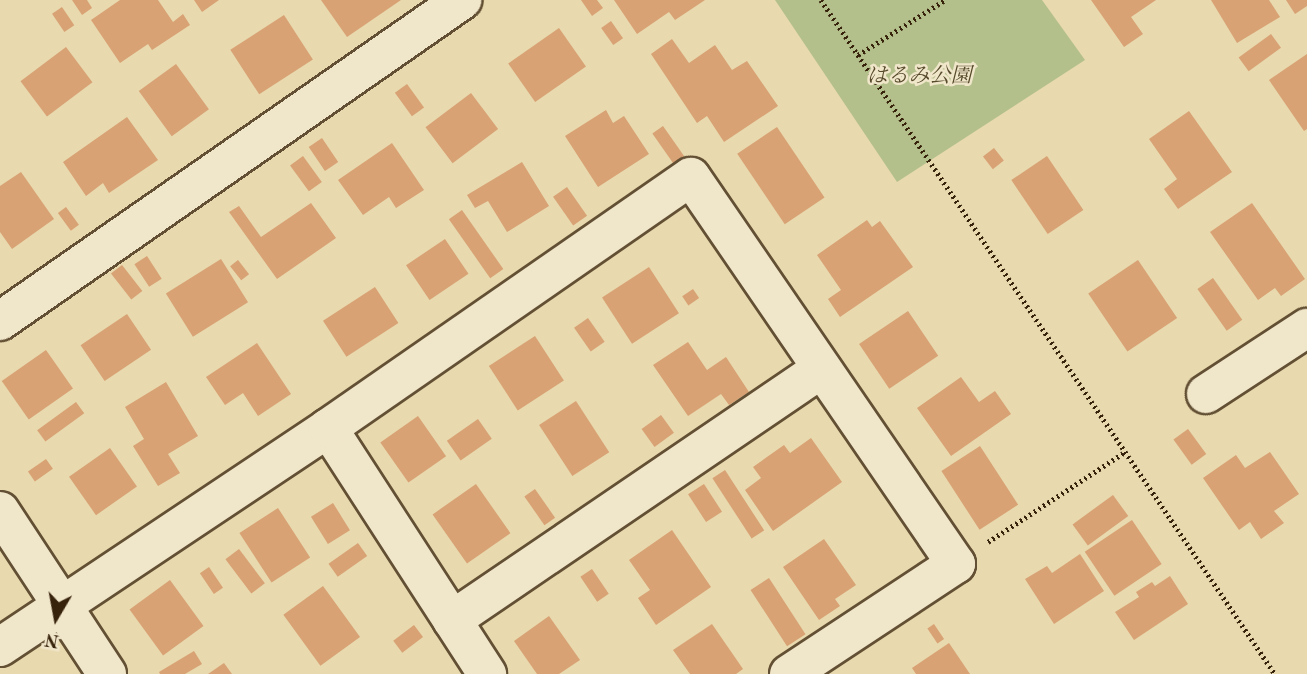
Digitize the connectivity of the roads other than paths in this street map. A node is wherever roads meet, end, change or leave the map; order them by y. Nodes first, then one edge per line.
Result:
1 (462, 0) edge
2 (0, 321) edge
3 (1307, 328) edge
4 (822, 369) junction
5 (1206, 394) dead end
6 (328, 428) junction
7 (0, 510) edge
8 (63, 607) junction
9 (452, 620) junction
10 (0, 647) edge
11 (107, 674) edge
12 (487, 674) edge
13 (789, 674) edge

1 - 2 street
3 - 5 street
4 - 6 street
4 - 9 street
4 - 13 street
6 - 8 street
6 - 9 street
7 - 8 street
8 - 10 street
8 - 11 street
9 - 12 street

